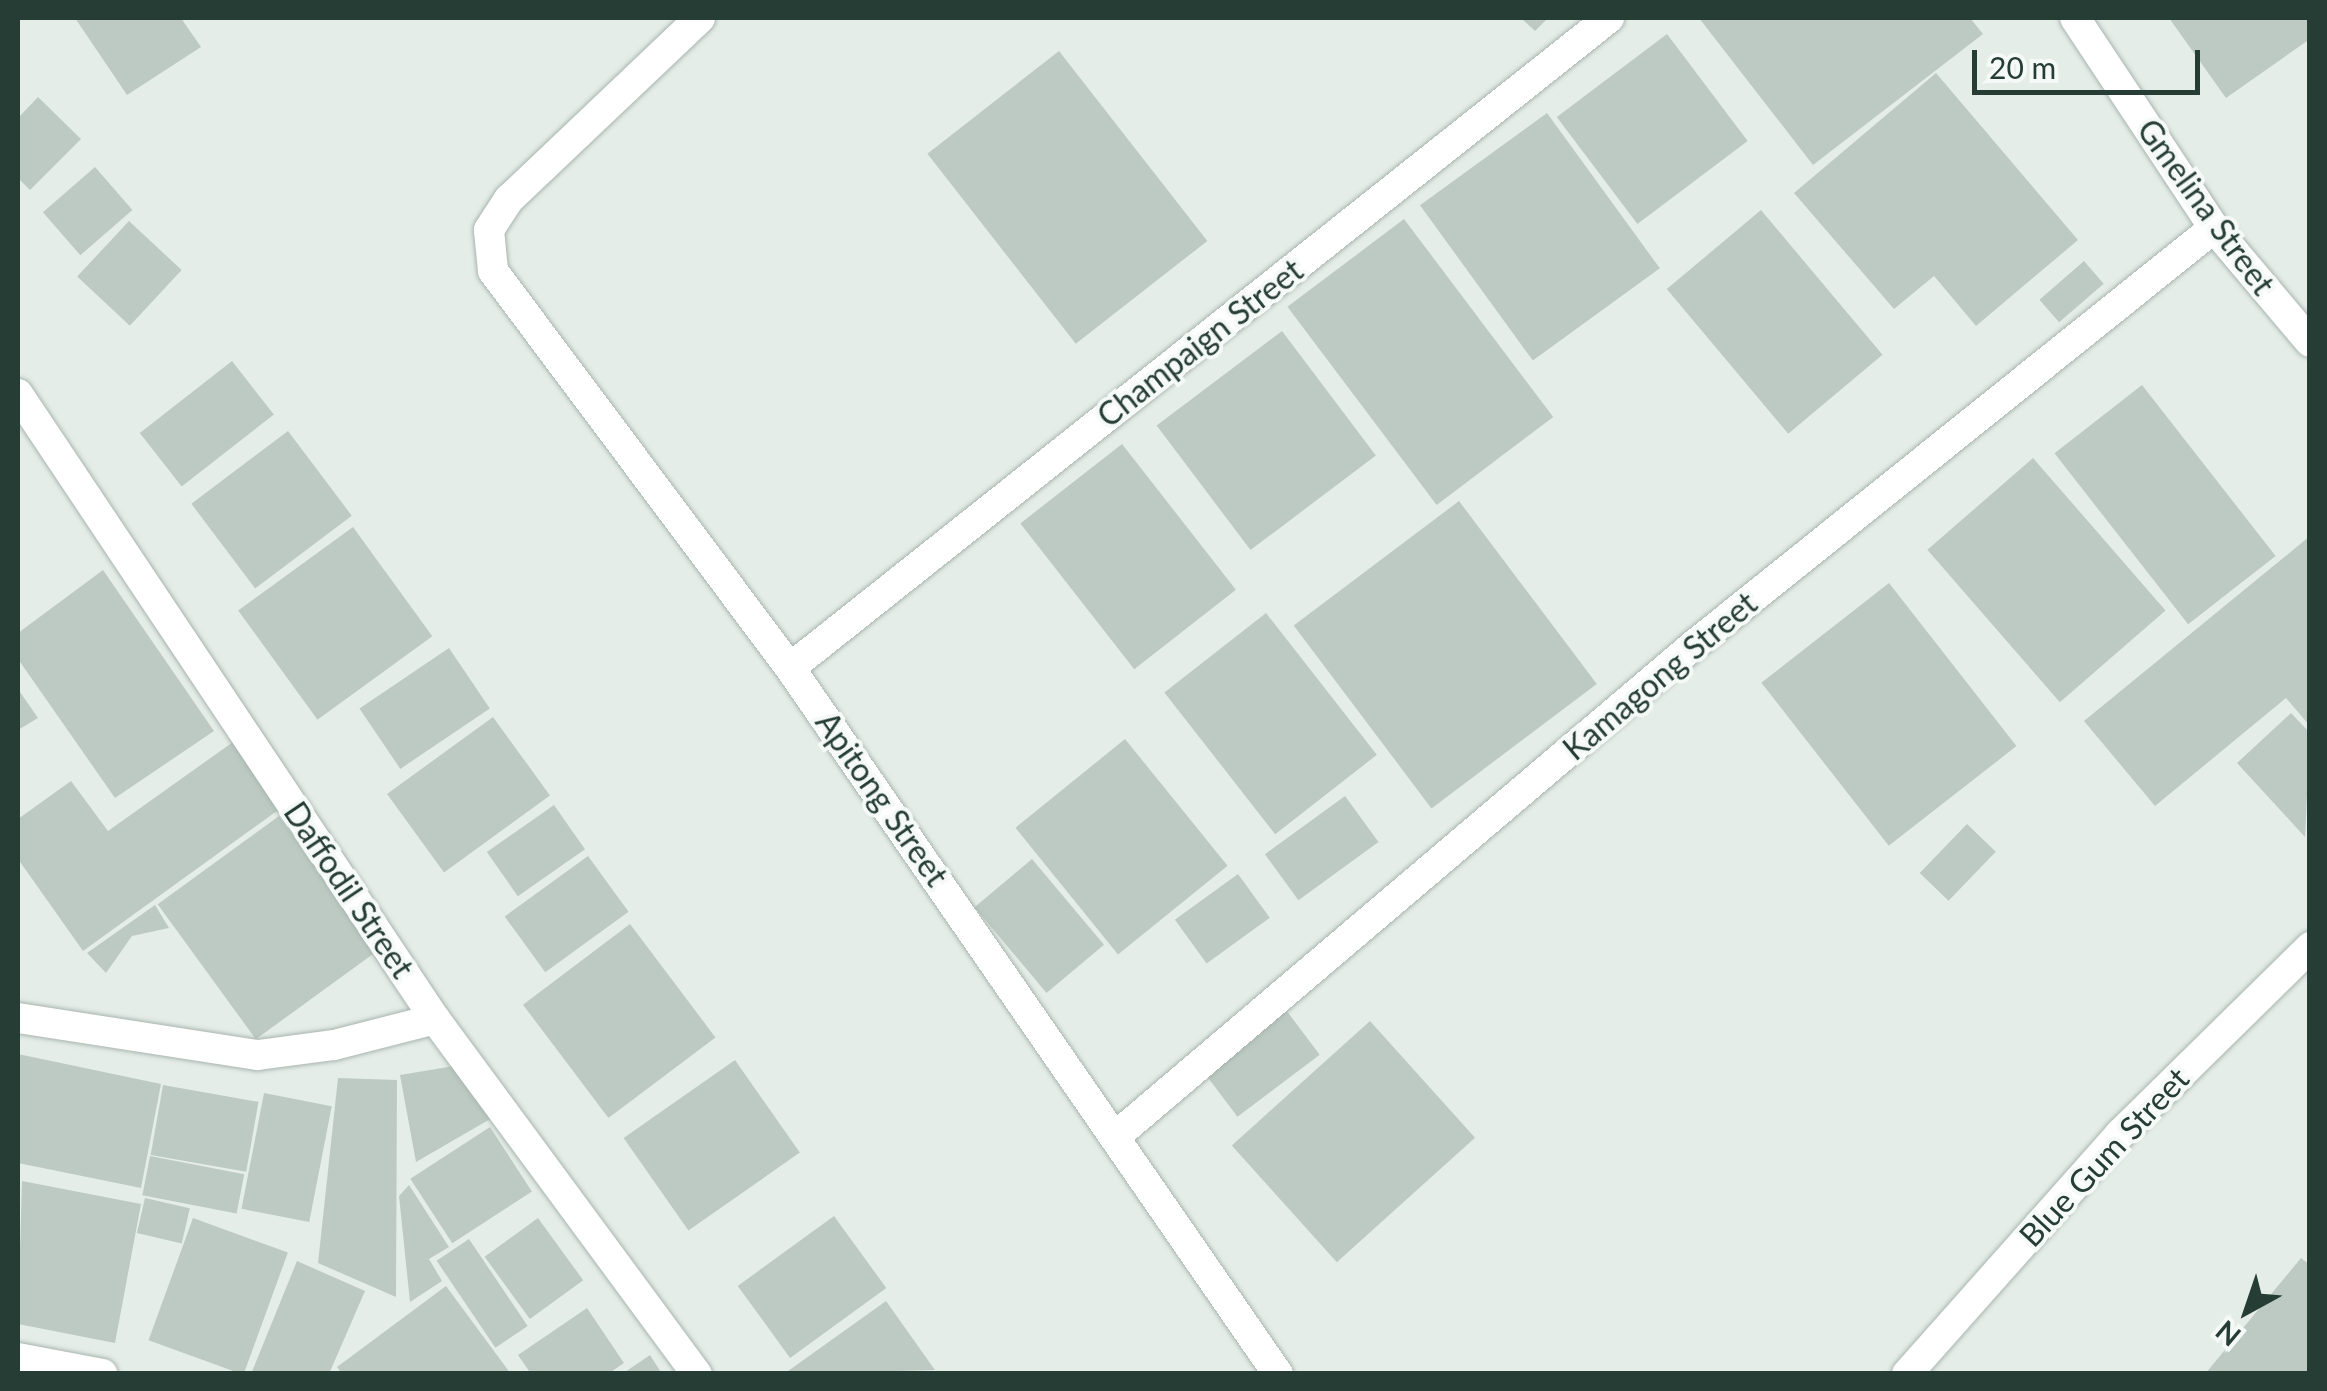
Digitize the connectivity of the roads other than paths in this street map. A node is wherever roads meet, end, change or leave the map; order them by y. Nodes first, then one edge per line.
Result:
1 (700, 18) edge
2 (1609, 18) edge
3 (2075, 18) edge
4 (2214, 228) junction
5 (2310, 342) edge
6 (18, 394) edge
7 (790, 668) junction
8 (2310, 947) edge
9 (18, 1018) edge
10 (435, 1019) junction
11 (1116, 1136) junction
12 (18, 1358) edge
13 (103, 1374) edge
14 (697, 1374) edge
15 (1278, 1374) edge
16 (1907, 1374) edge

1 - 7 street, Apitong Street
2 - 7 street, Champaign Street
3 - 4 street, Gmelina Street
4 - 5 street, Gmelina Street
4 - 11 street, Kamagong Street
6 - 10 street, Daffodil Street
7 - 11 street, Apitong Street
8 - 16 street, Blue Gum Street
9 - 10 street
10 - 14 street, Daffodil Street
11 - 15 street, Apitong Street
12 - 13 street

